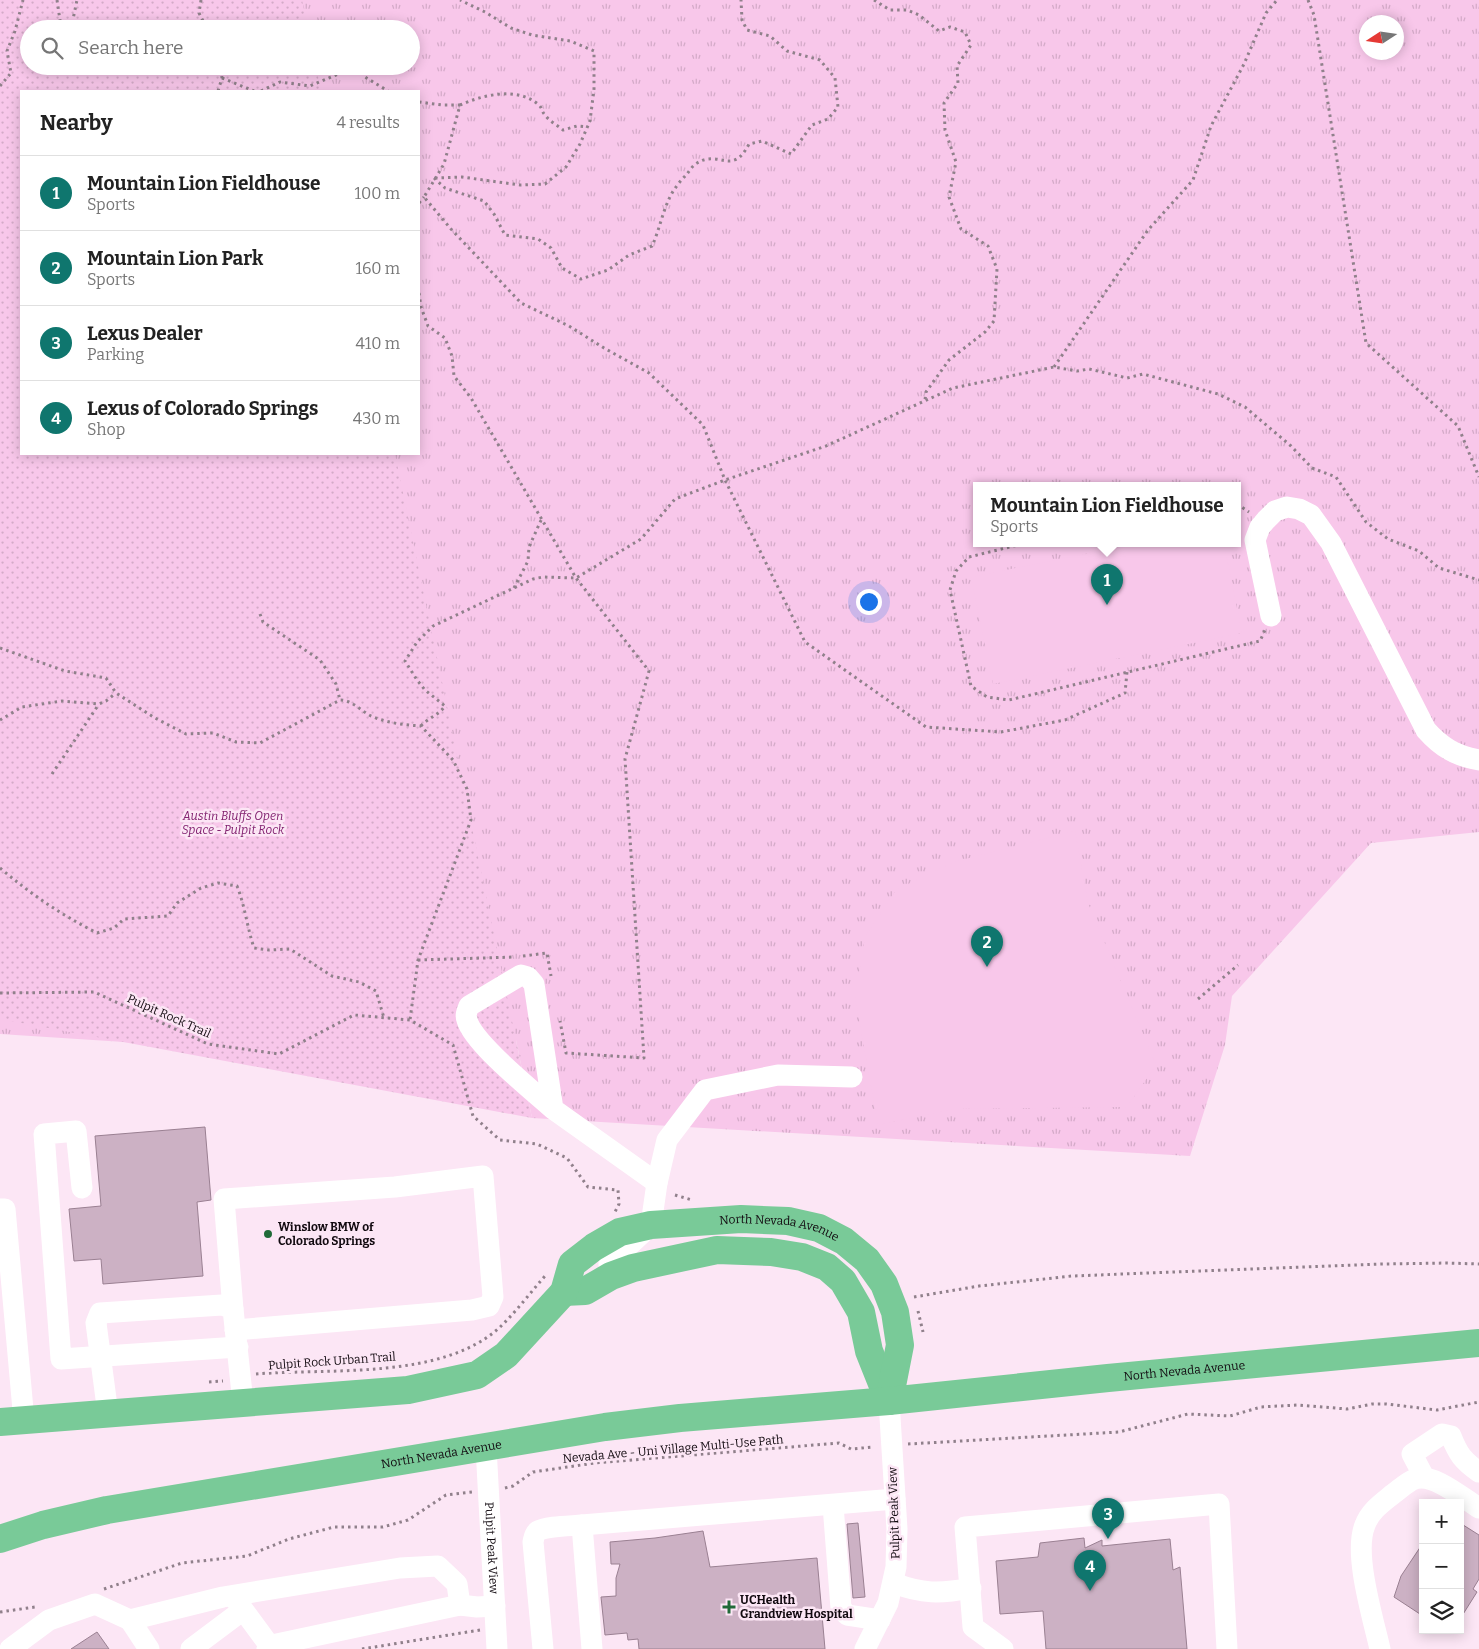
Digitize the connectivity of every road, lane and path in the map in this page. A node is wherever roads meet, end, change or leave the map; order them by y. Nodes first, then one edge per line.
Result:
1 (23, 0) edge
2 (58, 0) edge
3 (77, 0) edge
4 (201, 0) edge
5 (460, 0) edge
6 (741, 0) edge
7 (874, 0) edge
8 (1277, 0) edge
9 (1308, 0) edge
10 (60, 20) edge
11 (73, 20) edge
12 (202, 20) edge
13 (222, 75) edge
14 (336, 75) edge
15 (365, 75) edge
16 (222, 78) junction
17 (0, 86) edge
18 (218, 90) edge
19 (252, 90) edge
20 (264, 90) edge
21 (386, 90) edge
22 (420, 102) edge
23 (460, 105) junction
24 (587, 127) junction
25 (434, 178) junction
26 (424, 197) junction
27 (420, 202) edge
28 (420, 300) edge
29 (1054, 367) junction
30 (925, 401) junction
31 (1479, 477) edge
32 (724, 480) junction
33 (542, 518) junction
34 (1010, 547) edge
35 (576, 578) junction
36 (1479, 580) edge
37 (514, 588) junction
38 (260, 614) dead end
39 (1271, 616) joint
40 (0, 648) edge
41 (1127, 672) junction
42 (116, 693) junction
43 (340, 700) junction
44 (99, 704) junction
45 (0, 720) edge
46 (421, 726) junction
47 (1479, 760) edge
48 (52, 774) dead end
49 (0, 868) edge
50 (1238, 965) dead end
51 (0, 993) edge
52 (1198, 999) dead end
53 (384, 1018) junction
54 (410, 1020) junction
55 (644, 1058) dead end
56 (852, 1077) dead end
57 (553, 1109) junction
58 (657, 1183) junction
59 (82, 1188) dead end
60 (0, 1209) edge
61 (613, 1216) dead end
62 (651, 1225) junction
63 (1479, 1264) edge
64 (611, 1276) junction
65 (556, 1282) junction
66 (914, 1297) dead end
67 (233, 1309) junction
68 (236, 1339) junction
69 (1479, 1343) edge
70 (101, 1356) junction
71 (201, 1384) dead end
72 (242, 1390) junction
73 (889, 1401) junction
74 (1479, 1402) edge
75 (108, 1414) junction
76 (12, 1421) edge
77 (929, 1442) dead end
78 (486, 1447) junction
79 (862, 1448) dead end
80 (1479, 1472) edge
81 (1424, 1477) junction
82 (489, 1491) junction
83 (895, 1499) junction
84 (833, 1505) junction
85 (1479, 1508) edge
86 (582, 1525) junction
87 (0, 1539) edge
88 (894, 1582) junction
89 (970, 1588) junction
90 (101, 1590) dead end
91 (238, 1603) junction
92 (460, 1605) junction
93 (495, 1606) junction
94 (36, 1607) dead end
95 (0, 1612) edge
96 (130, 1620) junction
97 (880, 1620) junction
98 (487, 1629) dead end
99 (270, 1648) edge
100 (10, 1649) edge
101 (149, 1649) edge
102 (191, 1649) edge
103 (362, 1649) edge
104 (497, 1649) edge
105 (542, 1649) edge
106 (592, 1649) edge
107 (865, 1649) edge
108 (1003, 1649) edge
109 (1227, 1649) edge
110 (1380, 1649) edge

1 - 17 path
2 - 10 path
3 - 11 path
4 - 12 path
5 - 24 path
6 - 25 path
7 - 30 path
8 - 29 path
9 - 31 path
13 - 16 path
14 - 20 path
15 - 21 path
16 - 18 path
16 - 19 path
22 - 23 path
23 - 24 path
23 - 25 path
24 - 25 path
25 - 26 path
26 - 27 path
26 - 32 path
28 - 33 path
29 - 30 path
29 - 36 path
30 - 32 path
32 - 35 path
32 - 41 path
33 - 35 path
33 - 37 path
34 - 41 path
35 - 37 path
35 - 55 path
37 - 46 path
38 - 43 path
39 - 41 path
39 - 47 street
40 - 42 path
42 - 43 path
42 - 44 path
43 - 46 path
44 - 45 path
44 - 48 path
46 - 54 path
49 - 53 path
50 - 52 path
51 - 53 path, Pulpit Rock Trail
53 - 54 path, Pulpit Rock Trail
54 - 61 path, Pulpit Rock Trail
56 - 58 street
57 - 57 street
57 - 58 street
58 - 62 street
59 - 70 street
60 - 76 street
62 - 64 street
62 - 65 main road, North Nevada Avenue
62 - 73 main road, North Nevada Avenue
63 - 66 path
64 - 65 main road, North Nevada Avenue
64 - 73 main road, North Nevada Avenue
65 - 72 path, Pulpit Rock Urban Trail
65 - 72 main road, North Nevada Avenue
67 - 68 street
67 - 68 street
67 - 70 street
68 - 70 street
68 - 72 street
69 - 73 main road, North Nevada Avenue
70 - 75 street
71 - 72 path, Pulpit Rock Urban Trail
72 - 75 main road, North Nevada Avenue
73 - 78 main road, North Nevada Avenue
73 - 83 street, Pulpit Peak View
74 - 77 path
75 - 76 main road, North Nevada Avenue
78 - 82 street, Pulpit Peak View
78 - 87 main road, North Nevada Avenue
79 - 82 path, Nevada Ave - Uni Village Multi-Use Path
80 - 81 street
81 - 85 street
81 - 110 street
82 - 90 path, Nevada Ave - Uni Village Multi-Use Path
82 - 93 street, Pulpit Peak View
83 - 84 street
83 - 88 street, Pulpit Peak View
84 - 86 street
84 - 97 street
86 - 105 street
86 - 106 street
88 - 89 street
88 - 97 street, Pulpit Peak View
89 - 108 street
89 - 109 street
91 - 92 street
91 - 96 street
91 - 99 street
91 - 102 street
92 - 93 street
92 - 99 street
93 - 104 street, Pulpit Peak View
94 - 95 path
96 - 100 street
96 - 101 street
97 - 107 street, Pulpit Peak View
98 - 103 path

